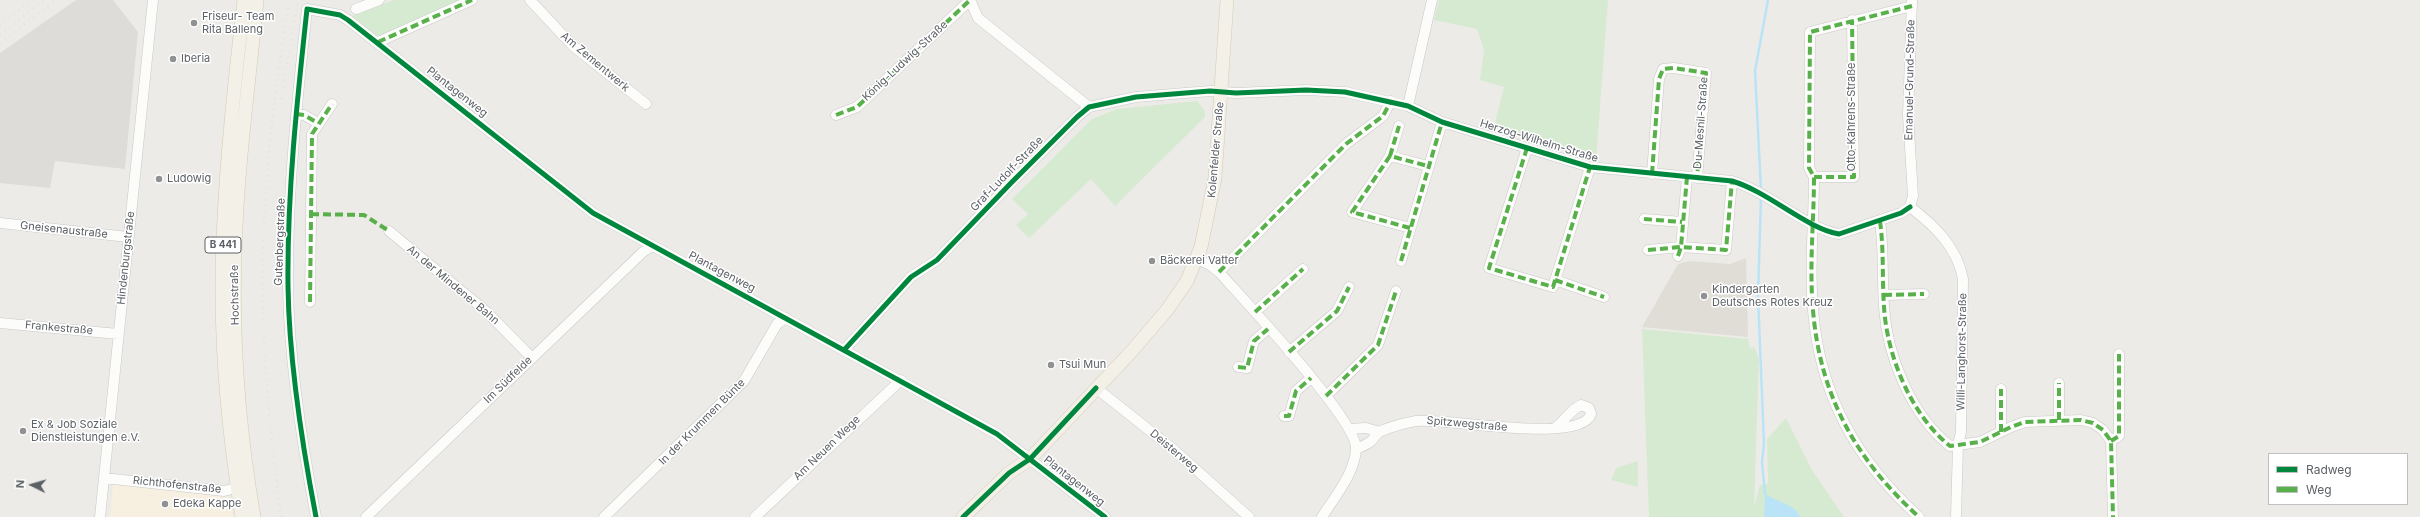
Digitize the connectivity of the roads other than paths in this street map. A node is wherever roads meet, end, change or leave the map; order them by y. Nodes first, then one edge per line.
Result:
1 (153, 0) edge
2 (379, 0) edge
3 (472, 0) edge
4 (530, 0) edge
5 (970, 0) edge
6 (1227, 0) edge
7 (1432, 0) edge
8 (251, 2) edge
9 (1912, 3) edge
10 (358, 5) edge
11 (348, 20) joint
12 (1852, 20) junction
13 (378, 42) junction
14 (1221, 92) junction
15 (1391, 102) junction
16 (332, 104) dead end
17 (646, 104) dead end
18 (1408, 106) junction
19 (1090, 107) junction
20 (296, 114) junction
21 (836, 115) dead end
22 (1442, 122) junction
23 (318, 123) junction
24 (1399, 126) dead end
25 (1527, 148) junction
26 (1390, 156) junction
27 (1428, 166) junction
28 (1590, 167) junction
29 (1652, 174) junction
30 (1814, 177) junction
31 (1692, 178) junction
32 (1732, 181) junction
33 (1910, 207) junction
34 (1644, 219) dead end
35 (1880, 221) junction
36 (1682, 222) junction
37 (0, 223) edge
38 (1813, 224) junction
39 (1410, 228) junction
40 (389, 231) dead end
41 (128, 237) junction
42 (653, 246) junction
43 (1648, 250) dead end
44 (1679, 252) junction
45 (1197, 259) junction
46 (1401, 261) dead end
47 (1303, 269) dead end
48 (1219, 272) junction
49 (1555, 280) junction
50 (1349, 287) dead end
51 (1396, 291) dead end
52 (1924, 294) dead end
53 (1884, 295) junction
54 (1604, 297) dead end
55 (310, 302) dead end
56 (1255, 312) junction
57 (786, 318) junction
58 (0, 323) edge
59 (1268, 328) junction
60 (118, 334) junction
61 (845, 349) junction
62 (1289, 352) junction
63 (2119, 354) dead end
64 (532, 358) junction
65 (1238, 367) dead end
66 (1311, 378) junction
67 (900, 380) junction
68 (2060, 383) dead end
69 (1096, 388) junction
70 (2002, 389) dead end
71 (1326, 396) junction
72 (1284, 416) dead end
73 (2059, 420) junction
74 (1350, 428) junction
75 (1555, 428) dead end
76 (1380, 432) junction
77 (2001, 432) junction
78 (2111, 441) junction
79 (1958, 445) junction
80 (1356, 448) junction
81 (1030, 459) junction
82 (104, 478) junction
83 (243, 486) junction
84 (100, 517) edge
85 (242, 517) edge
86 (254, 517) edge
87 (316, 517) edge
88 (366, 517) edge
89 (604, 517) edge
90 (755, 517) edge
91 (963, 517) edge
92 (1105, 517) edge
93 (1249, 517) edge
94 (1322, 517) edge
95 (1919, 517) edge
96 (1956, 517) edge
97 (2113, 517) edge

1 - 41 street, Hindenburgstraße
2 - 10 street
3 - 13 street
4 - 17 street, Am Zementwerk
5 - 19 street, König-Ludwig-Straße
5 - 21 street, König-Ludwig-Straße
6 - 14 main road, Kolenfelder Straße
7 - 18 street
8 - 83 main road, Hochstraße / B 441
9 - 12 street
9 - 33 street, Emanuel-Grund-Straße
11 - 13 street, Plantagenweg
11 - 20 street, Gutenbergstraße
12 - 30 street
12 - 30 street, Otto-Kahrens-Straße
13 - 42 street, Plantagenweg
14 - 15 street, Herzog-Wilhelm-Straße
14 - 19 street
14 - 45 main road, Kolenfelder Straße
15 - 18 street, Herzog-Wilhelm-Straße
15 - 48 street
16 - 23 street
18 - 22 street, Herzog-Wilhelm-Straße
19 - 61 street, Graf-Ludolf-Straße
20 - 23 street
20 - 87 street, Gutenbergstraße
22 - 25 street, Herzog-Wilhelm-Straße
22 - 27 street
23 - 55 street
24 - 26 street
25 - 28 street, Herzog-Wilhelm-Straße
25 - 49 street
26 - 27 street
26 - 39 street
27 - 39 street
28 - 29 street, Herzog-Wilhelm-Straße
28 - 49 street
29 - 31 street, Herzog-Wilhelm-Straße
29 - 31 street, Du-Mesnil-Straße
30 - 38 street
31 - 32 street, Herzog-Wilhelm-Straße
31 - 36 street
32 - 38 street, Herzog-Wilhelm-Straße
32 - 44 street
33 - 35 street, Herzog-Wilhelm-Straße
33 - 79 street, Willi-Langhorst-Straße
34 - 36 street
35 - 38 street, Herzog-Wilhelm-Straße
35 - 53 street
36 - 44 street
37 - 41 street, Gneisenaustraße
38 - 95 street
39 - 46 street
40 - 64 street, An der Mindener Bahn
41 - 60 street, Hindenburgstraße
42 - 57 street, Plantagenweg
42 - 64 street, Im Südfelde
43 - 44 street
45 - 48 street
45 - 69 main road, Kolenfelder Straße
47 - 56 street
48 - 56 street
49 - 54 street
50 - 62 street
51 - 71 street
52 - 53 street
53 - 79 street
56 - 59 street
57 - 61 street, Plantagenweg
57 - 89 street, In der Krummen Bünte
58 - 60 street, Frankestraße
59 - 62 street
59 - 65 street
60 - 82 street, Hindenburgstraße
61 - 67 street, Plantagenweg
62 - 66 street
63 - 78 street
64 - 88 street, Im Südfelde
66 - 71 street
66 - 72 street
67 - 81 street, Plantagenweg
67 - 90 street, Am Neuen Wege
68 - 73 street
69 - 81 main road, Kolenfelder Straße
69 - 93 street, Deisterweg
70 - 77 street
71 - 74 street
73 - 77 street
73 - 78 street
74 - 76 street, Spitzwegstraße
74 - 80 street
75 - 76 street, Spitzwegstraße
76 - 80 street, Spitzwegstraße
77 - 79 street
78 - 97 street
79 - 96 street, Willi-Langhorst-Straße
80 - 94 street
81 - 91 main road, Kolenfelder Straße
81 - 92 street, Plantagenweg
82 - 83 street, Richthofenstraße
82 - 84 street, Hindenburgstraße
83 - 85 main road, Hochstraße / B 441
83 - 86 main road, Hochstraße / B 441

